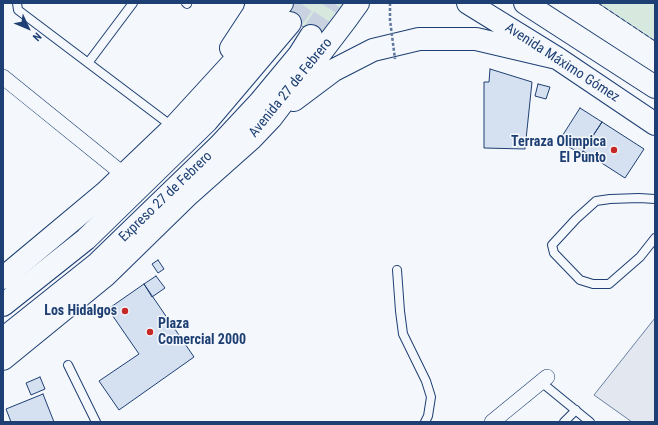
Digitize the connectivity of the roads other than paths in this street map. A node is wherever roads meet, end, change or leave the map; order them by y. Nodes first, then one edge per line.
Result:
1 (17, 3) edge
2 (133, 3) edge
3 (257, 3) edge
4 (358, 3) edge
5 (468, 3) edge
6 (525, 3) edge
7 (544, 3) edge
8 (286, 13) edge
9 (571, 32) junction
10 (312, 36) tunnel mouth
11 (557, 58) junction
12 (88, 63) junction
13 (3, 77) edge
14 (655, 87) edge
15 (201, 96) junction
16 (271, 118) junction
17 (655, 124) edge
18 (173, 128) junction
19 (123, 174) junction
20 (655, 199) edge
21 (655, 238) edge
22 (397, 270) dead end
23 (3, 278) edge
24 (3, 305) edge
25 (3, 339) edge
26 (3, 359) edge
27 (68, 364) dead end
28 (544, 380) joint
29 (576, 410) junction
30 (96, 422) edge
31 (425, 422) edge
32 (492, 422) edge
33 (564, 422) edge
34 (590, 422) edge

1 - 12 lane
2 - 12 lane
3 - 15 main road
4 - 16 main road, Avenida 27 de Febrero
5 - 11 main road, Avenida Máximo Gómez
6 - 9 main road
7 - 9 main road
8 - 15 main road
8 - 24 main road, Expreso 27 de Febrero
9 - 14 main road
10 - 25 main road, Expreso 27 de Febrero
11 - 16 main road
11 - 17 main road, Avenida Máximo Gómez
12 - 18 lane
13 - 19 street
15 - 18 main road
16 - 26 main road, Avenida 27 de Febrero
18 - 19 main road
19 - 23 main road
20 - 21 lane
22 - 31 lane
27 - 30 lane
28 - 29 lane
28 - 32 street
29 - 33 lane
29 - 34 lane

